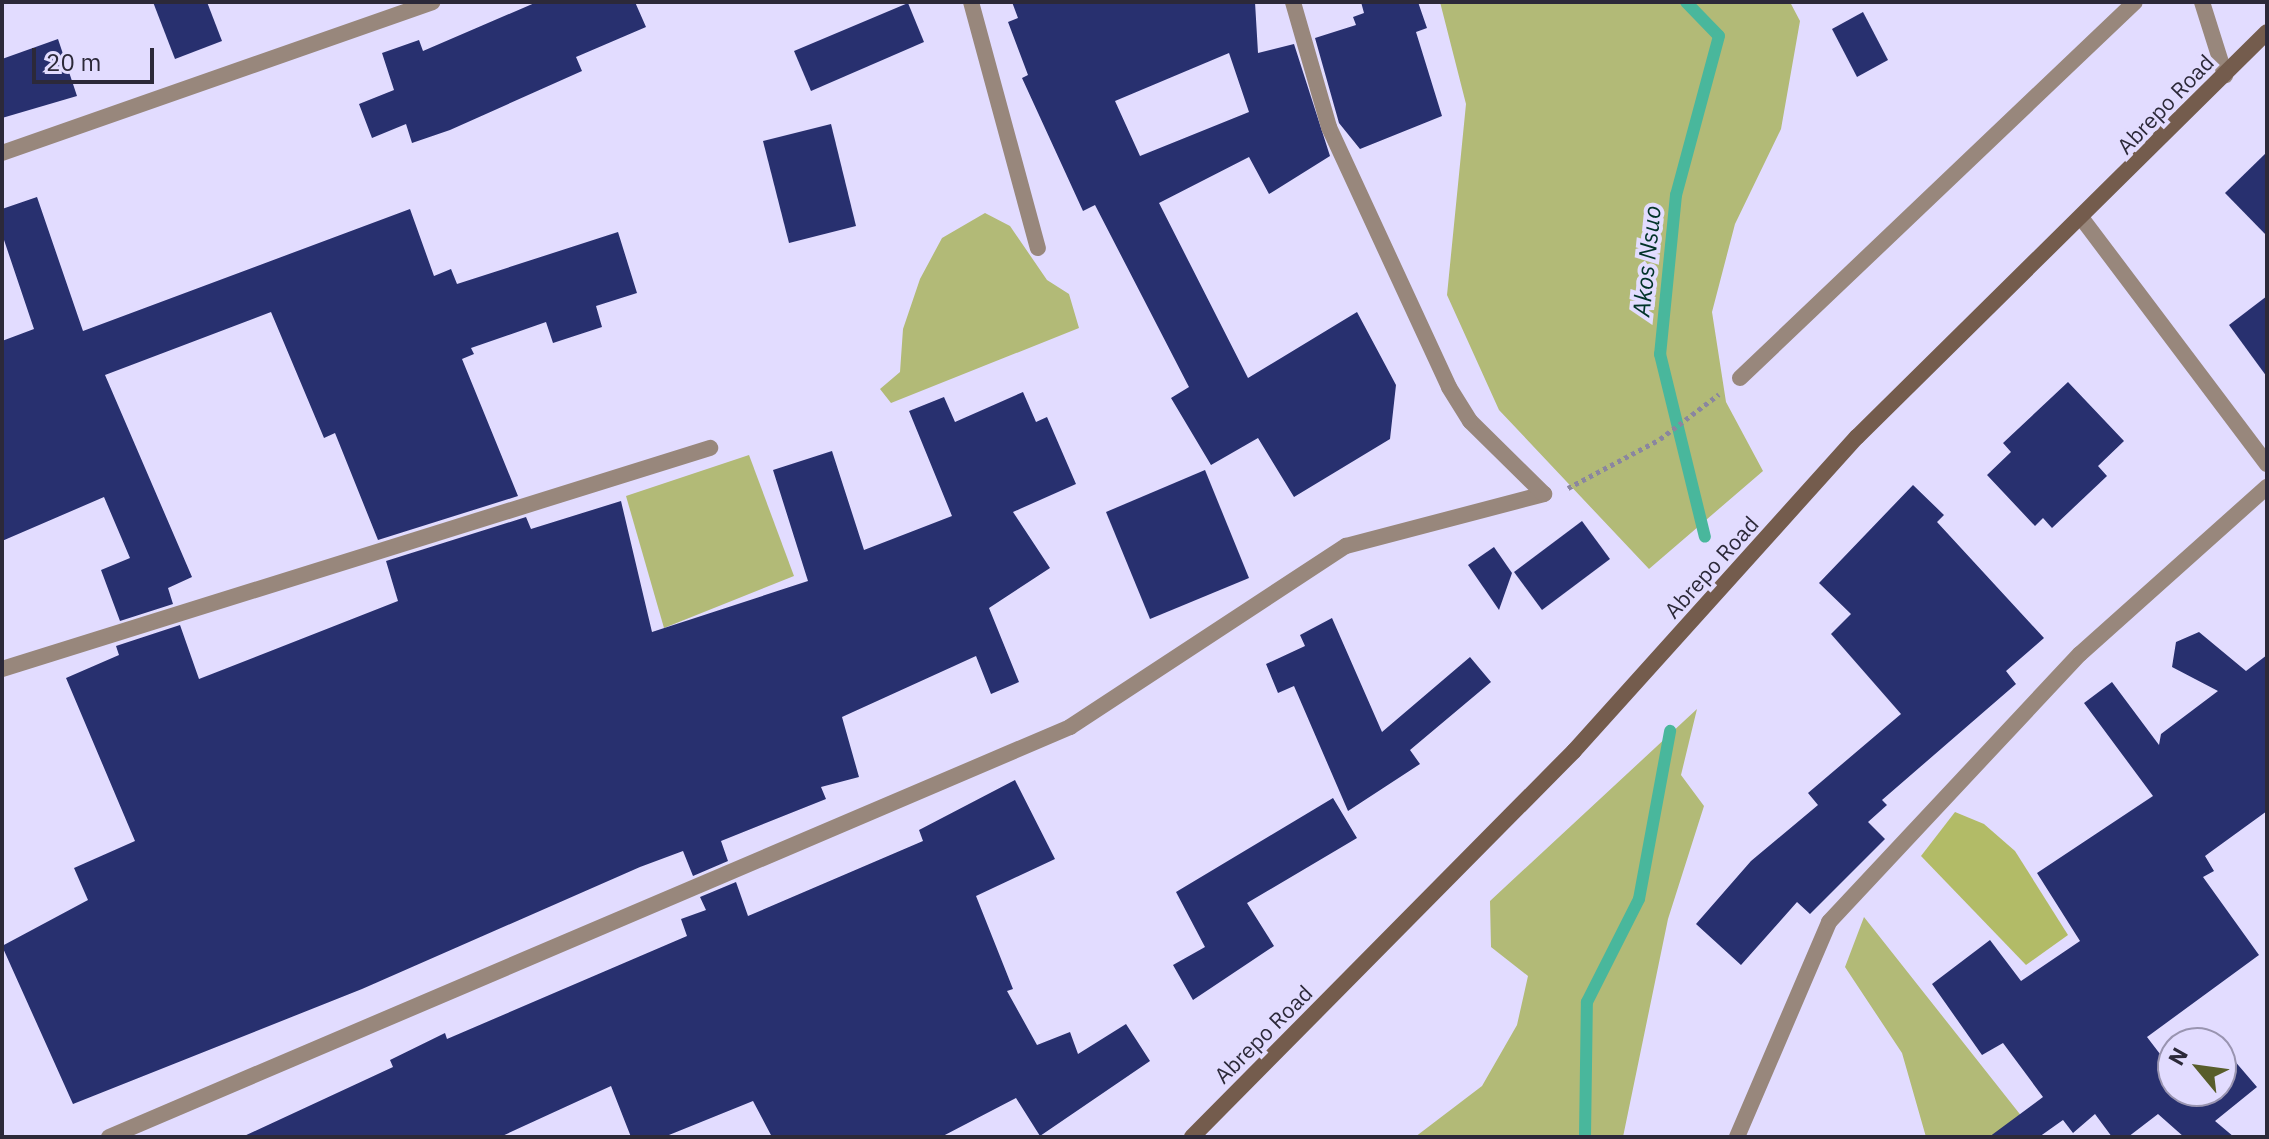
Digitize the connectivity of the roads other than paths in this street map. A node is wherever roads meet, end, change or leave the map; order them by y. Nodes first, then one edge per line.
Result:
1 (432, 2) edge
2 (971, 2) edge
3 (1293, 2) edge
4 (2135, 2) edge
5 (2202, 2) edge
6 (2267, 32) edge
7 (2225, 75) junction
8 (2, 153) edge
9 (2083, 220) junction
10 (1038, 248) dead end
11 (1740, 378) road end
12 (710, 448) dead end
13 (2267, 464) edge
14 (2267, 487) edge
15 (2, 669) edge
16 (109, 1137) edge
17 (1192, 1137) edge
18 (1737, 1137) edge

1 - 8 street
2 - 10 street
3 - 16 street
4 - 11 street
5 - 7 street
6 - 7 main road, Abrepo Road
7 - 9 main road, Abrepo Road
9 - 13 street
9 - 17 main road, Abrepo Road
12 - 15 street
14 - 18 street

